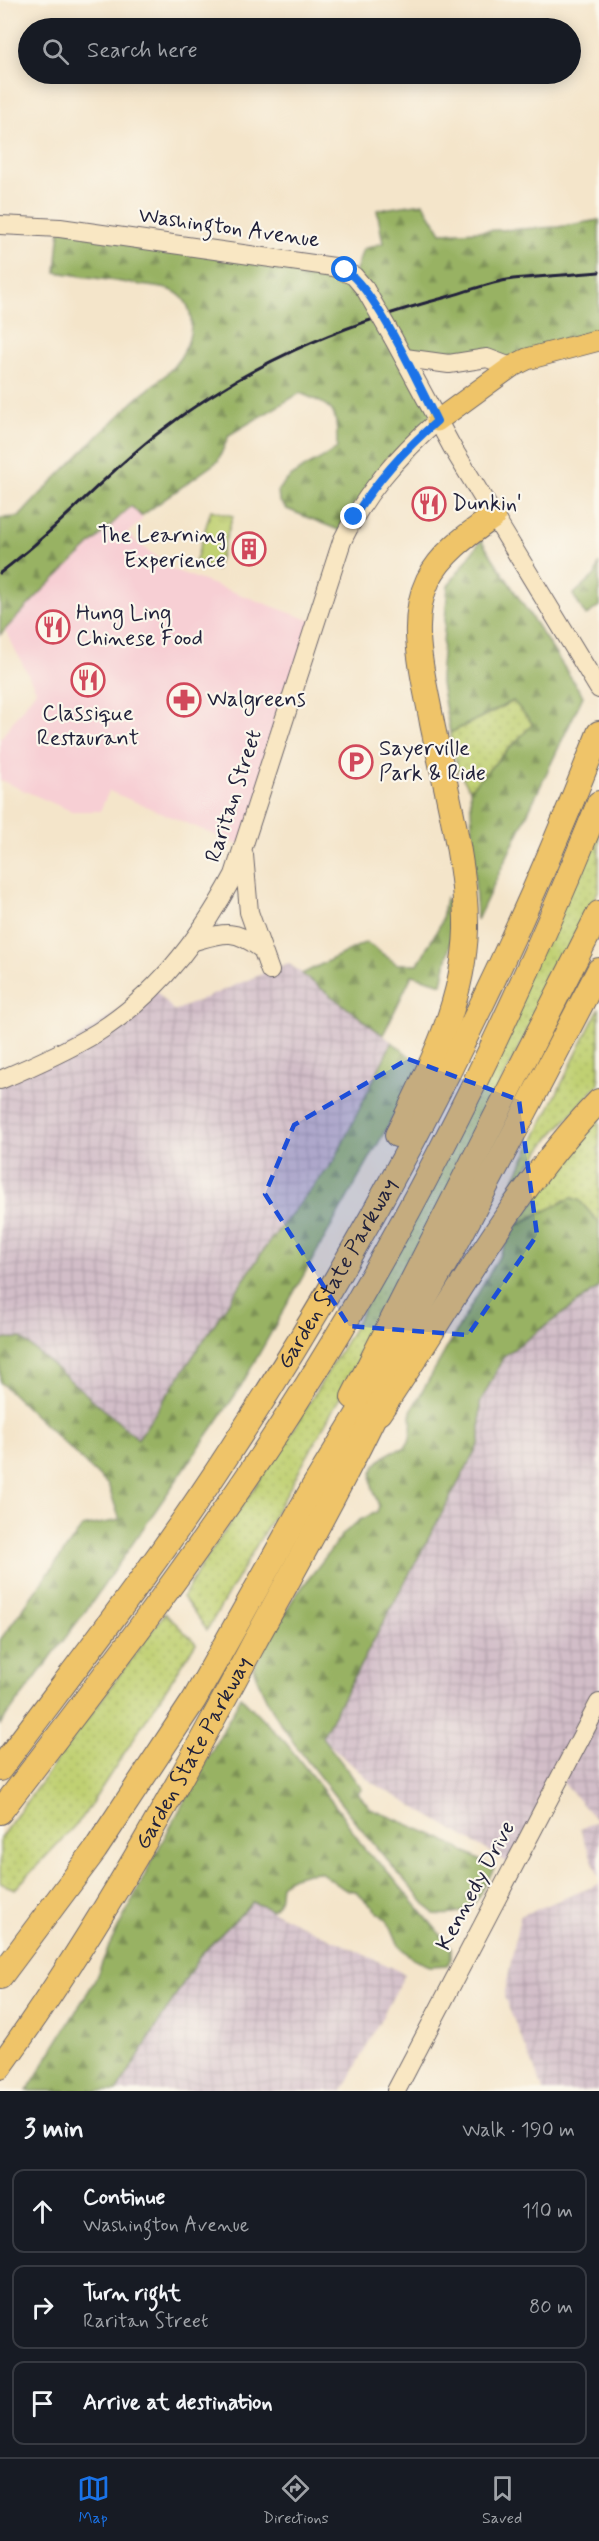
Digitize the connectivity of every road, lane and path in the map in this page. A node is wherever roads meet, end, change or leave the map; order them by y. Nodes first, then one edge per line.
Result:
1 (0, 225) edge
2 (599, 340) edge
3 (405, 358) junction
4 (511, 367) junction
5 (437, 421) junction
6 (493, 517) junction
7 (599, 689) edge
8 (599, 733) edge
9 (599, 803) edge
10 (244, 847) junction
11 (599, 913) edge
12 (194, 941) junction
13 (260, 948) junction
14 (599, 970) edge
15 (270, 971) dead end
16 (0, 1080) edge
17 (599, 1101) edge
18 (456, 1244) junction
19 (292, 1353) junction
20 (369, 1428) junction
21 (312, 1489) junction
22 (599, 1703) edge
23 (0, 1769) edge
24 (0, 1812) edge
25 (0, 1977) edge
26 (0, 2067) edge
27 (396, 2091) edge

1 - 3 street, Washington Avenue, bridge
2 - 4 main road
3 - 4 street
3 - 5 street, Washington Avenue
4 - 5 main road
5 - 6 street, Washington Avenue
5 - 10 street, Raritan Street
6 - 7 street, Washington Avenue
6 - 19 highway
8 - 19 highway, Garden State Parkway
9 - 24 highway, Garden State Parkway
10 - 12 street, Raritan Street
10 - 13 street
11 - 21 highway, Garden State Parkway
12 - 13 street
12 - 16 street, Raritan Street
13 - 15 street
14 - 18 highway, Garden State Parkway
17 - 20 highway
18 - 20 highway
18 - 21 highway, Garden State Parkway
19 - 23 highway, Garden State Parkway
20 - 26 highway, Garden State Parkway
21 - 25 highway, Garden State Parkway
22 - 27 street, Kennedy Drive

